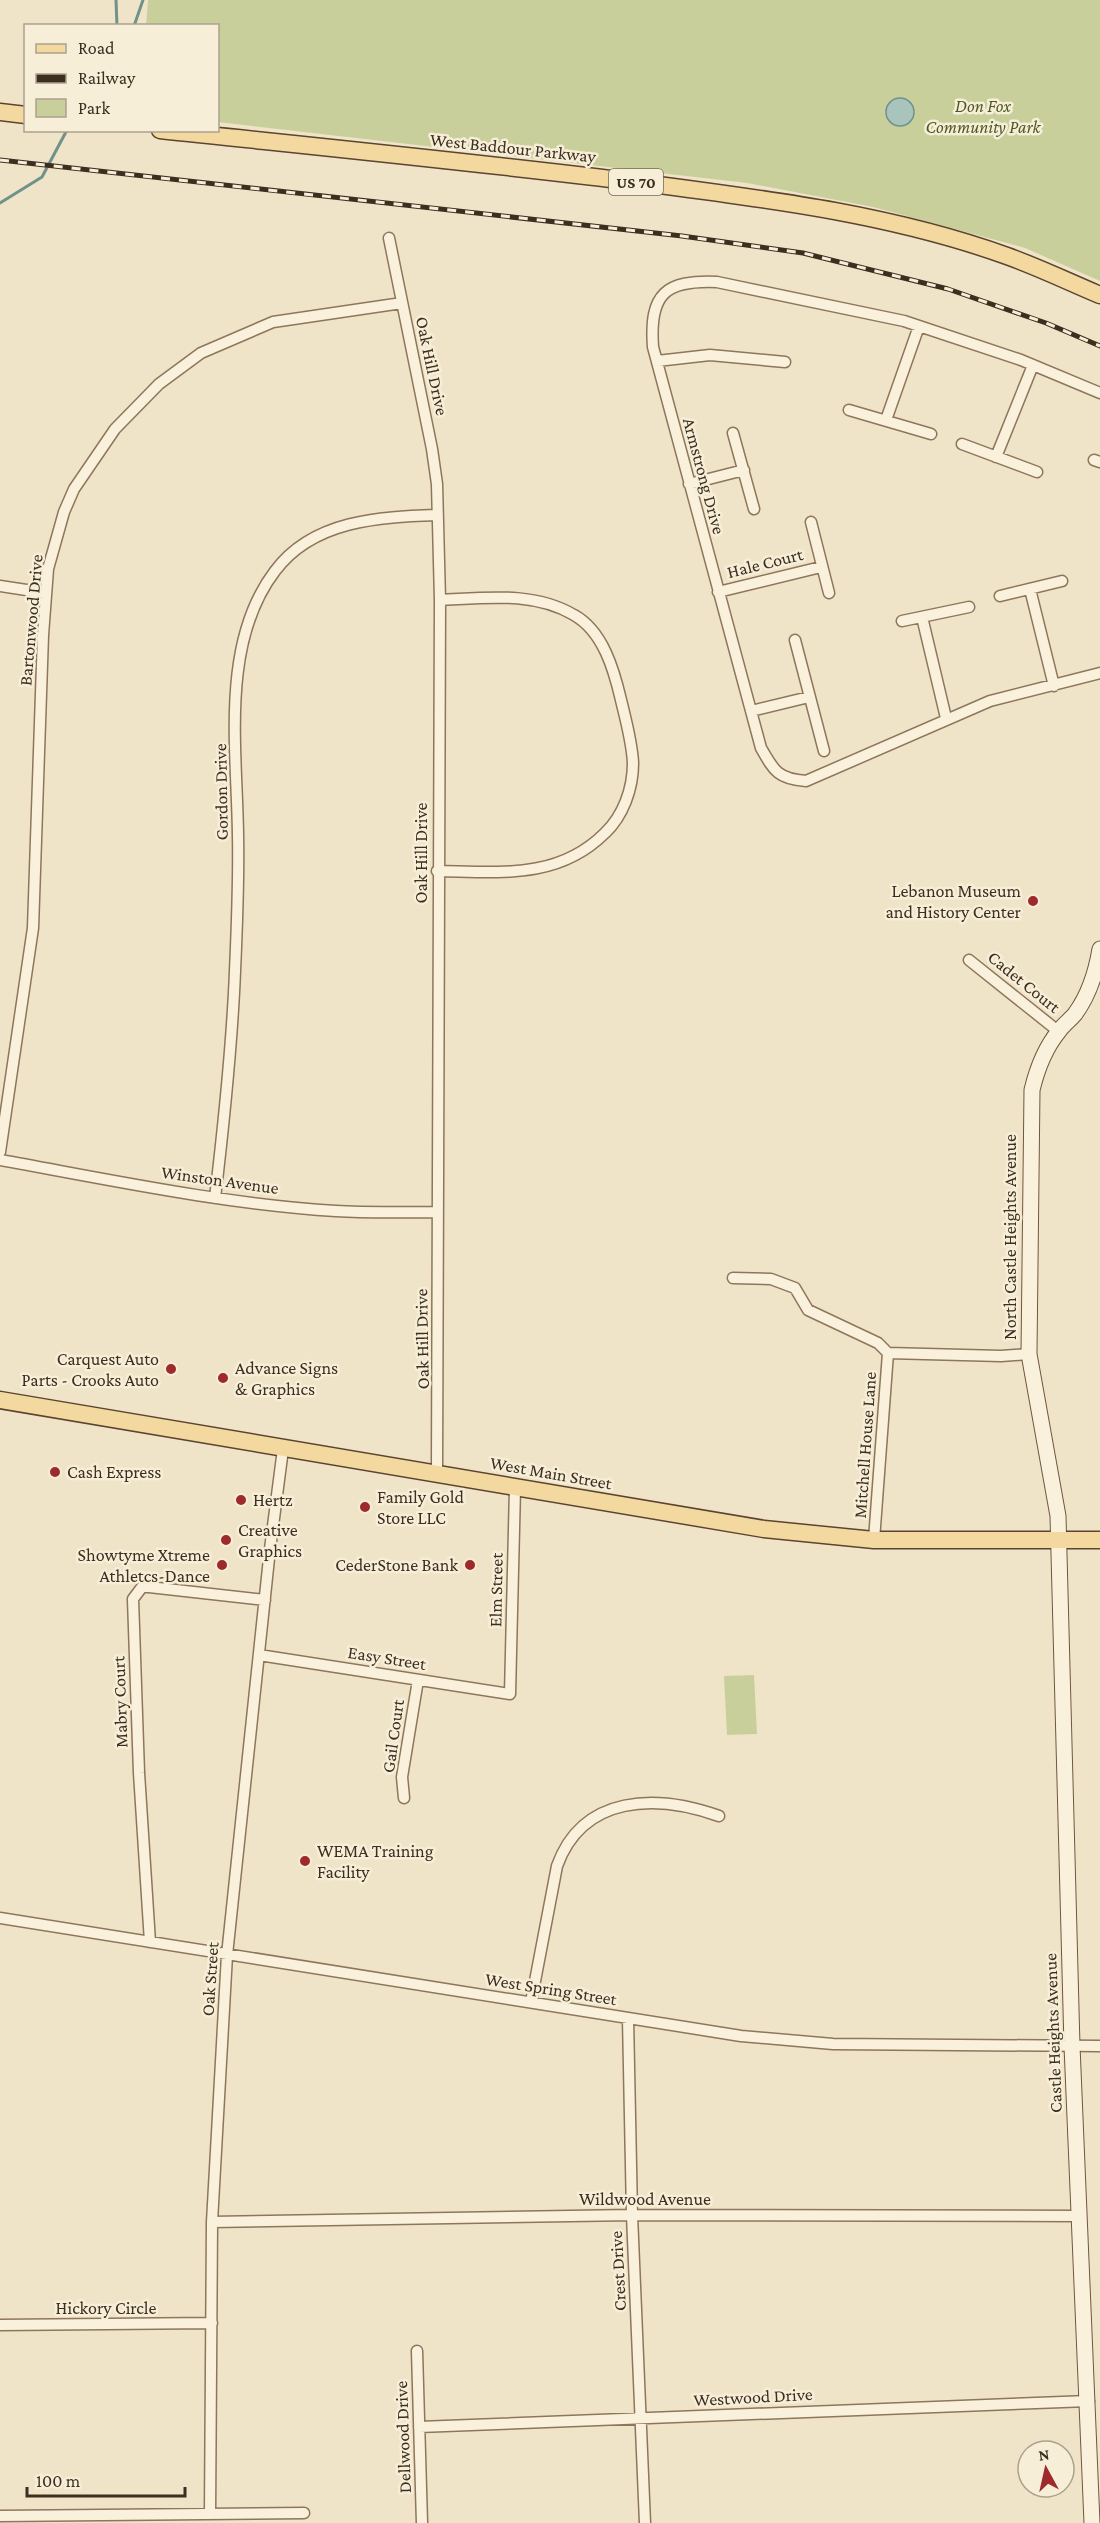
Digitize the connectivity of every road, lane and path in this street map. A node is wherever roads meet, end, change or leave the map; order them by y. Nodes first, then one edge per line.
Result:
1 (179, 132) edge
2 (389, 238) dead end
3 (1100, 295) edge
4 (402, 303) junction
5 (919, 326) junction
6 (657, 361) junction
7 (786, 362) dead end
8 (1033, 365) junction
9 (1100, 393) edge
10 (849, 410) dead end
11 (886, 420) junction
12 (733, 433) dead end
13 (931, 434) dead end
14 (962, 444) dead end
15 (996, 457) junction
16 (744, 470) junction
17 (1037, 472) dead end
18 (689, 484) junction
19 (754, 509) dead end
20 (437, 515) junction
21 (812, 522) dead end
22 (820, 567) junction
23 (1062, 581) dead end
24 (0, 586) edge
25 (1030, 589) junction
26 (718, 592) junction
27 (46, 593) junction
28 (829, 593) dead end
29 (1000, 596) dead end
30 (440, 600) junction
31 (969, 607) dead end
32 (922, 617) junction
33 (902, 621) dead end
34 (795, 640) dead end
35 (1100, 673) edge
36 (1054, 686) junction
37 (809, 697) junction
38 (751, 711) junction
39 (946, 718) junction
40 (824, 752) dead end
41 (437, 870) junction
42 (1100, 949) edge
43 (969, 960) dead end
44 (1058, 1031) junction
45 (0, 1152) edge
46 (0, 1160) edge
47 (215, 1198) junction
48 (437, 1212) junction
49 (733, 1278) dead end
50 (888, 1353) junction
51 (1029, 1354) junction
52 (0, 1400) edge
53 (283, 1449) junction
54 (437, 1472) junction
55 (515, 1488) junction
56 (874, 1540) junction
57 (1100, 1540) edge
58 (1058, 1541) junction
59 (265, 1600) junction
60 (260, 1655) junction
61 (418, 1680) junction
62 (510, 1694) joint
63 (404, 1798) dead end
64 (719, 1816) dead end
65 (0, 1918) edge
66 (150, 1942) junction
67 (227, 1955) junction
68 (531, 2002) junction
69 (628, 2018) junction
70 (1072, 2046) junction
71 (1100, 2046) edge
72 (632, 2215) junction
73 (1079, 2216) junction
74 (212, 2222) junction
75 (212, 2323) junction
76 (0, 2325) edge
77 (417, 2351) dead end
78 (1089, 2401) junction
79 (641, 2419) junction
80 (419, 2427) junction
81 (1095, 2455) edge
82 (304, 2513) dead end
83 (210, 2514) junction
84 (0, 2516) edge
85 (422, 2523) edge
86 (645, 2523) edge
87 (1092, 2523) edge

1 - 3 main road, West Baddour Parkway / US 70
2 - 4 street, Oak Hill Drive
4 - 20 street, Oak Hill Drive
4 - 27 street, Bartonwood Drive
5 - 6 street, Armstrong Drive
5 - 8 street, Armstrong Drive
5 - 11 street
6 - 7 street
6 - 18 street, Armstrong Drive
8 - 9 street, Armstrong Drive
8 - 15 street
10 - 11 street
11 - 13 street
12 - 16 street
14 - 15 street
15 - 17 street
16 - 18 street
16 - 19 street
18 - 26 street, Armstrong Drive
20 - 30 street, Oak Hill Drive
20 - 47 street, Gordon Drive
21 - 22 street, Hale Court
22 - 26 street, Hale Court
22 - 28 street, Hale Court
23 - 25 street
24 - 27 street
25 - 29 street
25 - 36 street
26 - 38 street, Armstrong Drive
27 - 45 street, Bartonwood Drive
30 - 41 street, Oak Hill Drive
30 - 41 street
31 - 32 street
32 - 33 street
32 - 39 street
34 - 37 street
35 - 36 street, Armstrong Drive
36 - 39 street, Armstrong Drive
37 - 38 street
37 - 40 street
38 - 39 street, Armstrong Drive
41 - 48 street, Oak Hill Drive
42 - 44 street, North Castle Heights Avenue
43 - 44 street, Cadet Court
44 - 51 street, North Castle Heights Avenue
46 - 47 street, Winston Avenue
47 - 48 street, Winston Avenue
48 - 54 street, Oak Hill Drive
49 - 50 street
50 - 51 street
50 - 56 street, Mitchell House Lane
51 - 58 street, North Castle Heights Avenue
52 - 53 main road, West Main Street
53 - 54 main road, West Main Street
53 - 59 street, Oak Street
54 - 55 main road, West Main Street
55 - 56 main road, West Main Street
55 - 62 street, Elm Street
56 - 58 main road, West Main Street
57 - 58 main road, West Main Street
58 - 70 street, Castle Heights Avenue
59 - 60 street, Oak Street
59 - 66 street, Mabry Court
60 - 61 street, Easy Street
60 - 67 street, Oak Street
61 - 62 street, Easy Street
61 - 63 street, Gail Court
64 - 68 street
65 - 66 street, West Spring Street
66 - 67 street, West Spring Street
67 - 68 street, West Spring Street
67 - 74 street, Oak Street
68 - 69 street, West Spring Street
69 - 70 street, West Spring Street
69 - 72 street, Crest Drive
70 - 71 street, West Spring Street
70 - 73 street, Castle Heights Avenue
72 - 73 street, Wildwood Avenue
72 - 74 street, Wildwood Avenue
72 - 79 street, Crest Drive
73 - 78 street, Castle Heights Avenue
74 - 75 street, Oak Street
75 - 76 street, Hickory Circle
75 - 83 street, Oak Street
77 - 80 street, Dellwood Drive
78 - 79 street, Westwood Drive
78 - 81 street, Castle Heights Avenue
79 - 80 street, Westwood Drive
79 - 86 street, Crest Drive
80 - 85 street, Dellwood Drive
81 - 87 street, Castle Heights Avenue
82 - 83 street
83 - 84 street

